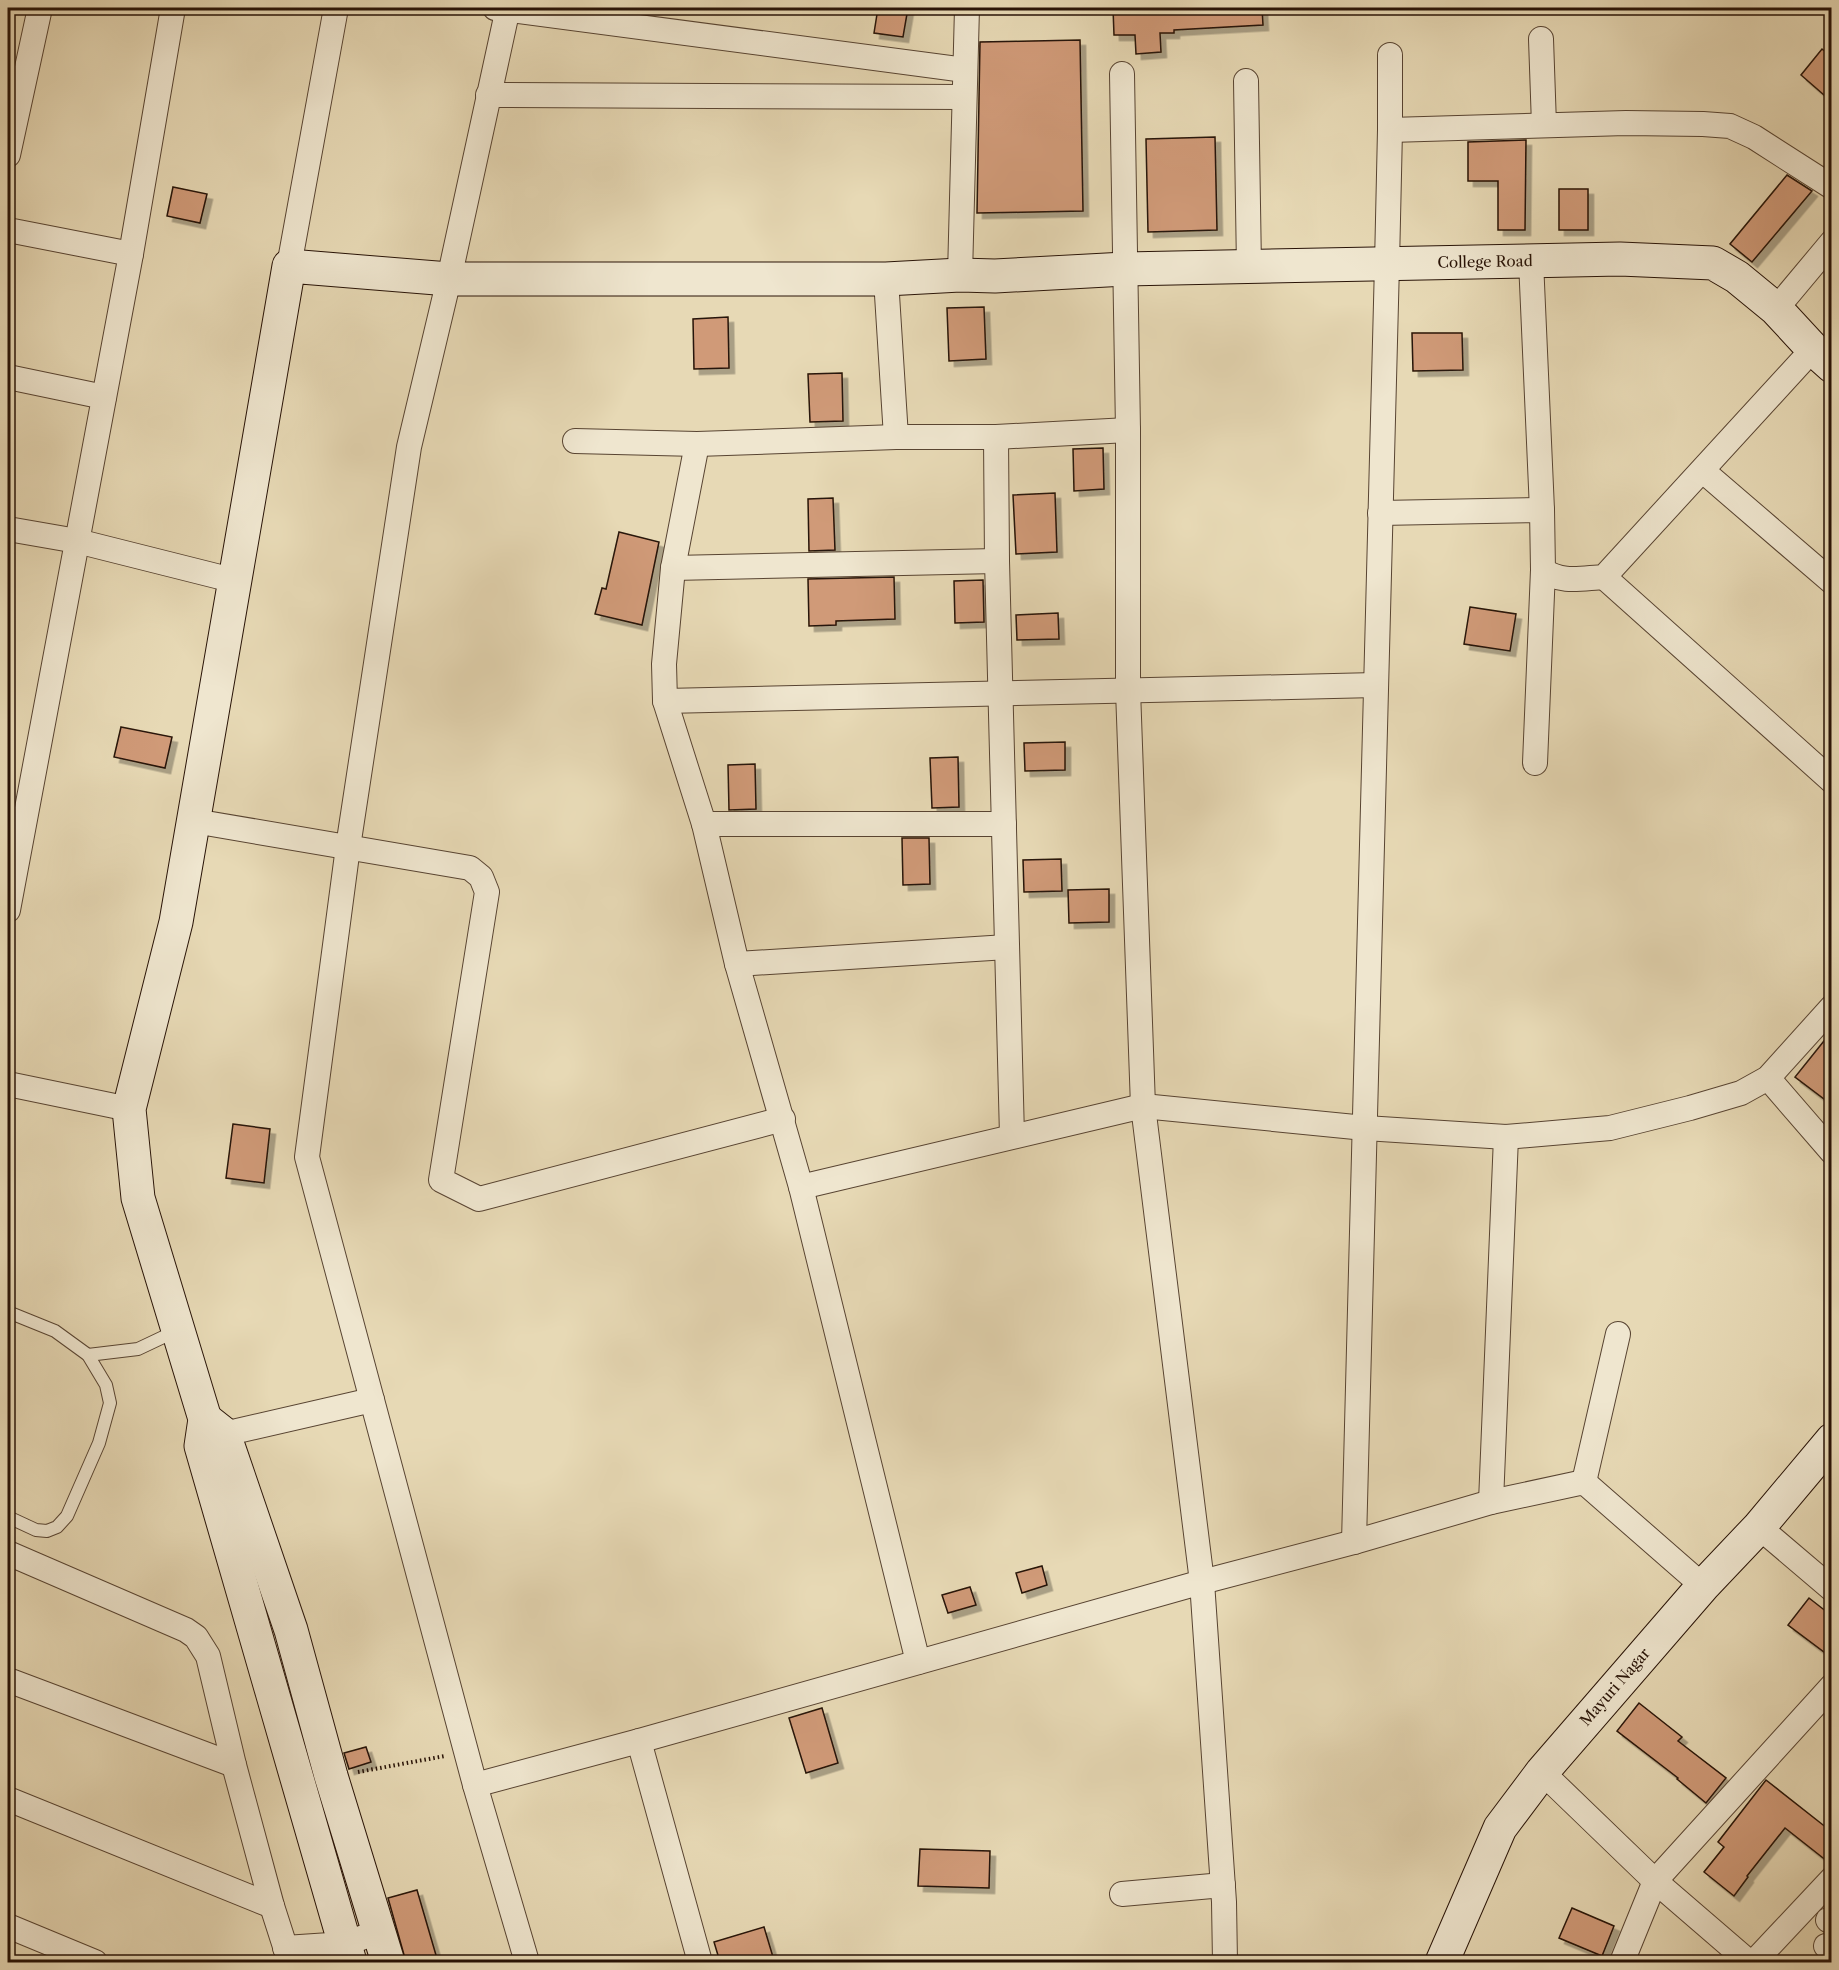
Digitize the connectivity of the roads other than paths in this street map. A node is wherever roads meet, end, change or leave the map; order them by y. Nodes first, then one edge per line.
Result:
1 (40, 8) edge
2 (173, 8) edge
3 (336, 8) edge
4 (504, 8) edge
5 (967, 8) edge
6 (1541, 39) dead end
7 (1390, 55) dead end
8 (965, 70) junction
9 (1122, 74) dead end
10 (1246, 81) dead end
11 (488, 95) junction
12 (964, 97) junction
13 (1544, 125) junction
14 (1390, 129) junction
15 (8, 155) edge
16 (1832, 187) edge
17 (8, 230) edge
18 (1832, 242) edge
19 (131, 254) junction
20 (1531, 261) junction
21 (1387, 264) junction
22 (289, 266) junction
23 (1249, 267) junction
24 (1125, 269) junction
25 (960, 275) junction
26 (449, 279) junction
27 (886, 279) junction
28 (1776, 309) junction
29 (1822, 358) edge
30 (8, 377) edge
31 (104, 397) junction
32 (1128, 430) junction
33 (896, 437) junction
34 (996, 437) junction
35 (575, 441) dead end
36 (697, 444) junction
37 (1703, 471) junction
38 (1542, 510) junction
39 (1380, 513) junction
40 (8, 529) edge
41 (77, 541) junction
42 (997, 561) junction
43 (673, 568) junction
44 (1543, 570) junction
45 (1604, 577) junction
46 (236, 581) junction
47 (1832, 582) edge
48 (1376, 685) junction
49 (1128, 690) junction
50 (1000, 693) junction
51 (665, 701) junction
52 (1535, 763) dead end
53 (1832, 781) edge
54 (194, 821) junction
55 (704, 824) junction
56 (1004, 824) junction
57 (348, 847) junction
58 (8, 910) edge
59 (1007, 947) junction
60 (737, 964) junction
61 (1832, 1007) edge
62 (1768, 1078) junction
63 (8, 1084) edge
64 (1143, 1106) junction
65 (129, 1109) junction
66 (783, 1119) junction
67 (1365, 1128) junction
68 (1012, 1136) junction
69 (1506, 1137) junction
70 (1832, 1152) edge
71 (801, 1187) junction
72 (8, 1312) edge
73 (179, 1330) junction
74 (1618, 1334) dead end
75 (88, 1355) junction
76 (372, 1400) junction
77 (210, 1433) junction
78 (1832, 1440) edge
79 (1584, 1482) junction
80 (1491, 1502) junction
81 (8, 1517) edge
82 (1759, 1527) junction
83 (1354, 1542) junction
84 (8, 1553) edge
85 (1202, 1581) junction
86 (1703, 1586) junction
87 (1832, 1589) edge
88 (918, 1662) junction
89 (8, 1680) edge
90 (1832, 1686) edge
91 (639, 1741) junction
92 (234, 1765) junction
93 (1542, 1772) junction
94 (475, 1785) junction
95 (8, 1799) edge
96 (1832, 1879) edge
97 (1655, 1881) junction
98 (1223, 1885) junction
99 (1122, 1894) dead end
100 (272, 1906) junction
101 (8, 1926) edge
102 (380, 1931) junction
103 (348, 1953) edge
104 (287, 1955) edge
105 (95, 1962) edge
106 (388, 1962) edge
107 (527, 1962) edge
108 (700, 1962) edge
109 (1225, 1962) edge
110 (1442, 1962) edge
111 (1622, 1962) edge
112 (1749, 1962) edge
113 (1754, 1962) edge

1 - 15 street
2 - 19 street
3 - 22 street
4 - 8 street
4 - 11 street
5 - 8 street
6 - 13 street
7 - 14 street
8 - 12 street
9 - 24 street
10 - 23 street
11 - 12 street
11 - 26 street
12 - 25 street
13 - 14 street
13 - 16 street
14 - 21 street
17 - 19 street
18 - 28 street
19 - 31 street
20 - 21 street, College Road
20 - 28 street, College Road
20 - 38 street
21 - 23 street, College Road
21 - 39 street
22 - 26 street, College Road
22 - 46 street
23 - 24 street, College Road
24 - 25 street, College Road
24 - 32 street
25 - 27 street, College Road
26 - 27 street, College Road
26 - 57 street
27 - 33 street
28 - 29 street, College Road
29 - 37 street
30 - 31 street
31 - 41 street
32 - 34 street
32 - 49 street
33 - 34 street
33 - 36 street
34 - 42 street
35 - 36 street
36 - 43 street
37 - 45 street
37 - 47 street
38 - 39 street
38 - 44 street
39 - 48 street
40 - 41 street
41 - 46 street
41 - 58 street
42 - 43 street
42 - 50 street
43 - 51 street
44 - 45 street
44 - 52 street
45 - 53 street
46 - 54 street
48 - 49 street
48 - 67 street
49 - 50 street
49 - 64 street
50 - 51 street
50 - 56 street
51 - 55 street
54 - 57 street
54 - 65 street
55 - 56 street
55 - 60 street
56 - 59 street
57 - 66 street
57 - 76 street
59 - 60 street
59 - 68 street
60 - 66 street
61 - 62 street
62 - 69 street
62 - 70 street
63 - 65 street
64 - 67 street
64 - 68 street
64 - 85 street
65 - 73 street
66 - 71 street
67 - 69 street
67 - 83 street
68 - 71 street
69 - 80 street
71 - 88 street
72 - 75 lane
73 - 75 lane
73 - 77 street
74 - 79 street
75 - 81 lane
76 - 77 street
76 - 94 street
77 - 102 street
77 - 103 street
78 - 82 street, Mayuri Nagar
79 - 80 street
79 - 86 street
80 - 83 street
82 - 86 street, Mayuri Nagar
82 - 87 street
83 - 85 street
84 - 92 street
85 - 88 street
85 - 98 street
86 - 93 street, Mayuri Nagar
88 - 91 street
89 - 92 street
90 - 97 street
91 - 94 street
91 - 108 street
92 - 100 street
93 - 97 street
93 - 110 street, Mayuri Nagar
94 - 107 street
95 - 100 street
96 - 113 street
97 - 111 street
97 - 112 street
98 - 99 street
98 - 109 street
100 - 104 street
101 - 105 street
102 - 103 street
102 - 106 street
103 - 104 street

